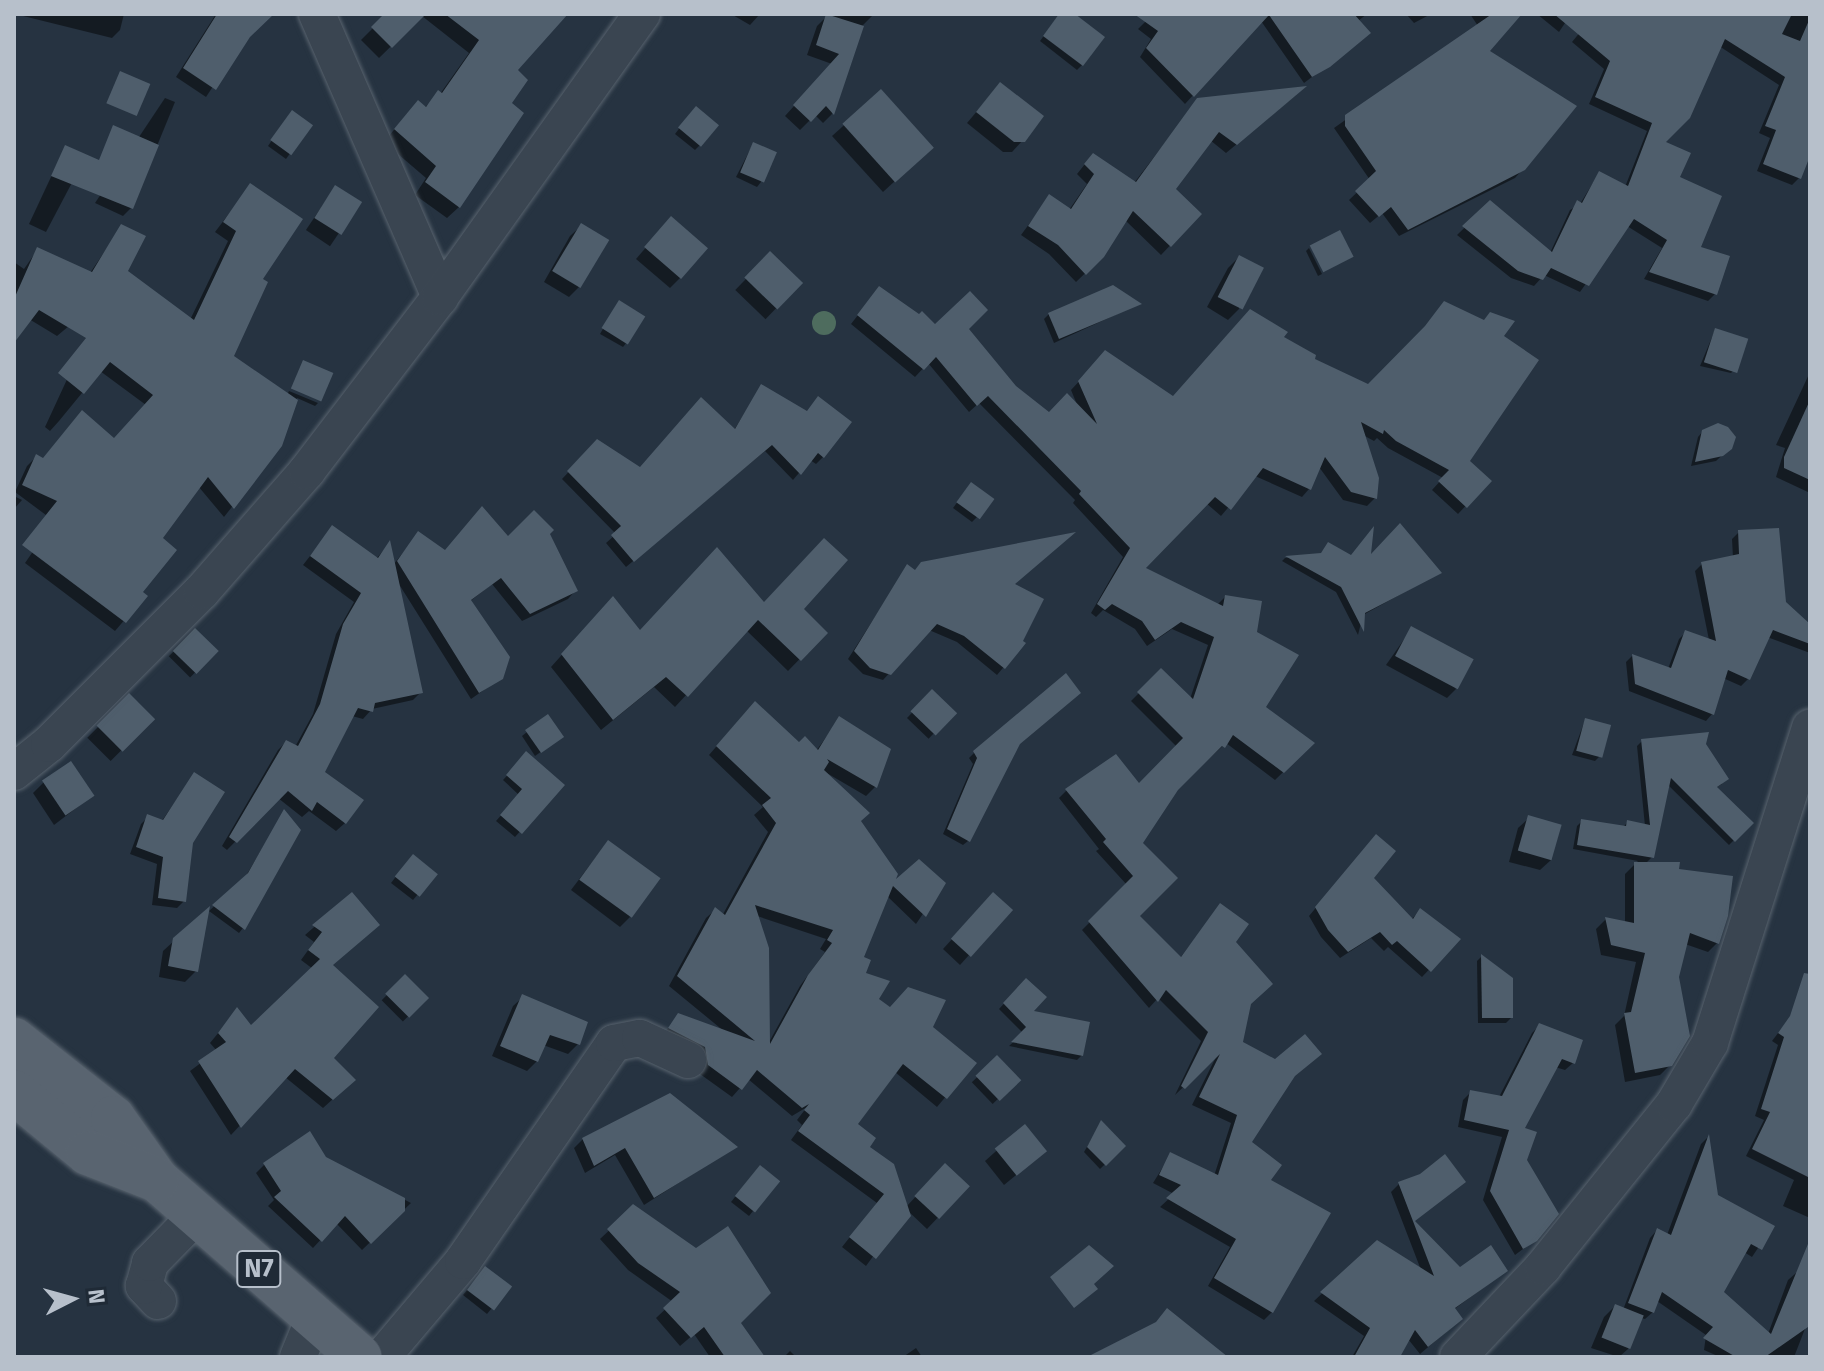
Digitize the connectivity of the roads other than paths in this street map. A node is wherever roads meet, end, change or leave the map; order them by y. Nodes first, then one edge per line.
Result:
1 (317, 14) edge
2 (642, 14) edge
3 (440, 297) junction
4 (1810, 727) edge
5 (14, 772) edge
6 (14, 1040) edge
7 (688, 1060) dead end
8 (14, 1092) edge
9 (157, 1180) junction
10 (198, 1214) junction
11 (158, 1301) dead end
12 (306, 1338) edge
13 (360, 1357) edge
14 (382, 1357) edge
15 (1458, 1357) edge

1 - 3 street
2 - 3 street
3 - 5 street
4 - 15 street
6 - 9 main road, N7
7 - 14 street
8 - 9 main road, N7
9 - 10 main road, N7
10 - 11 street
10 - 12 main road, N7
12 - 13 main road, N7

